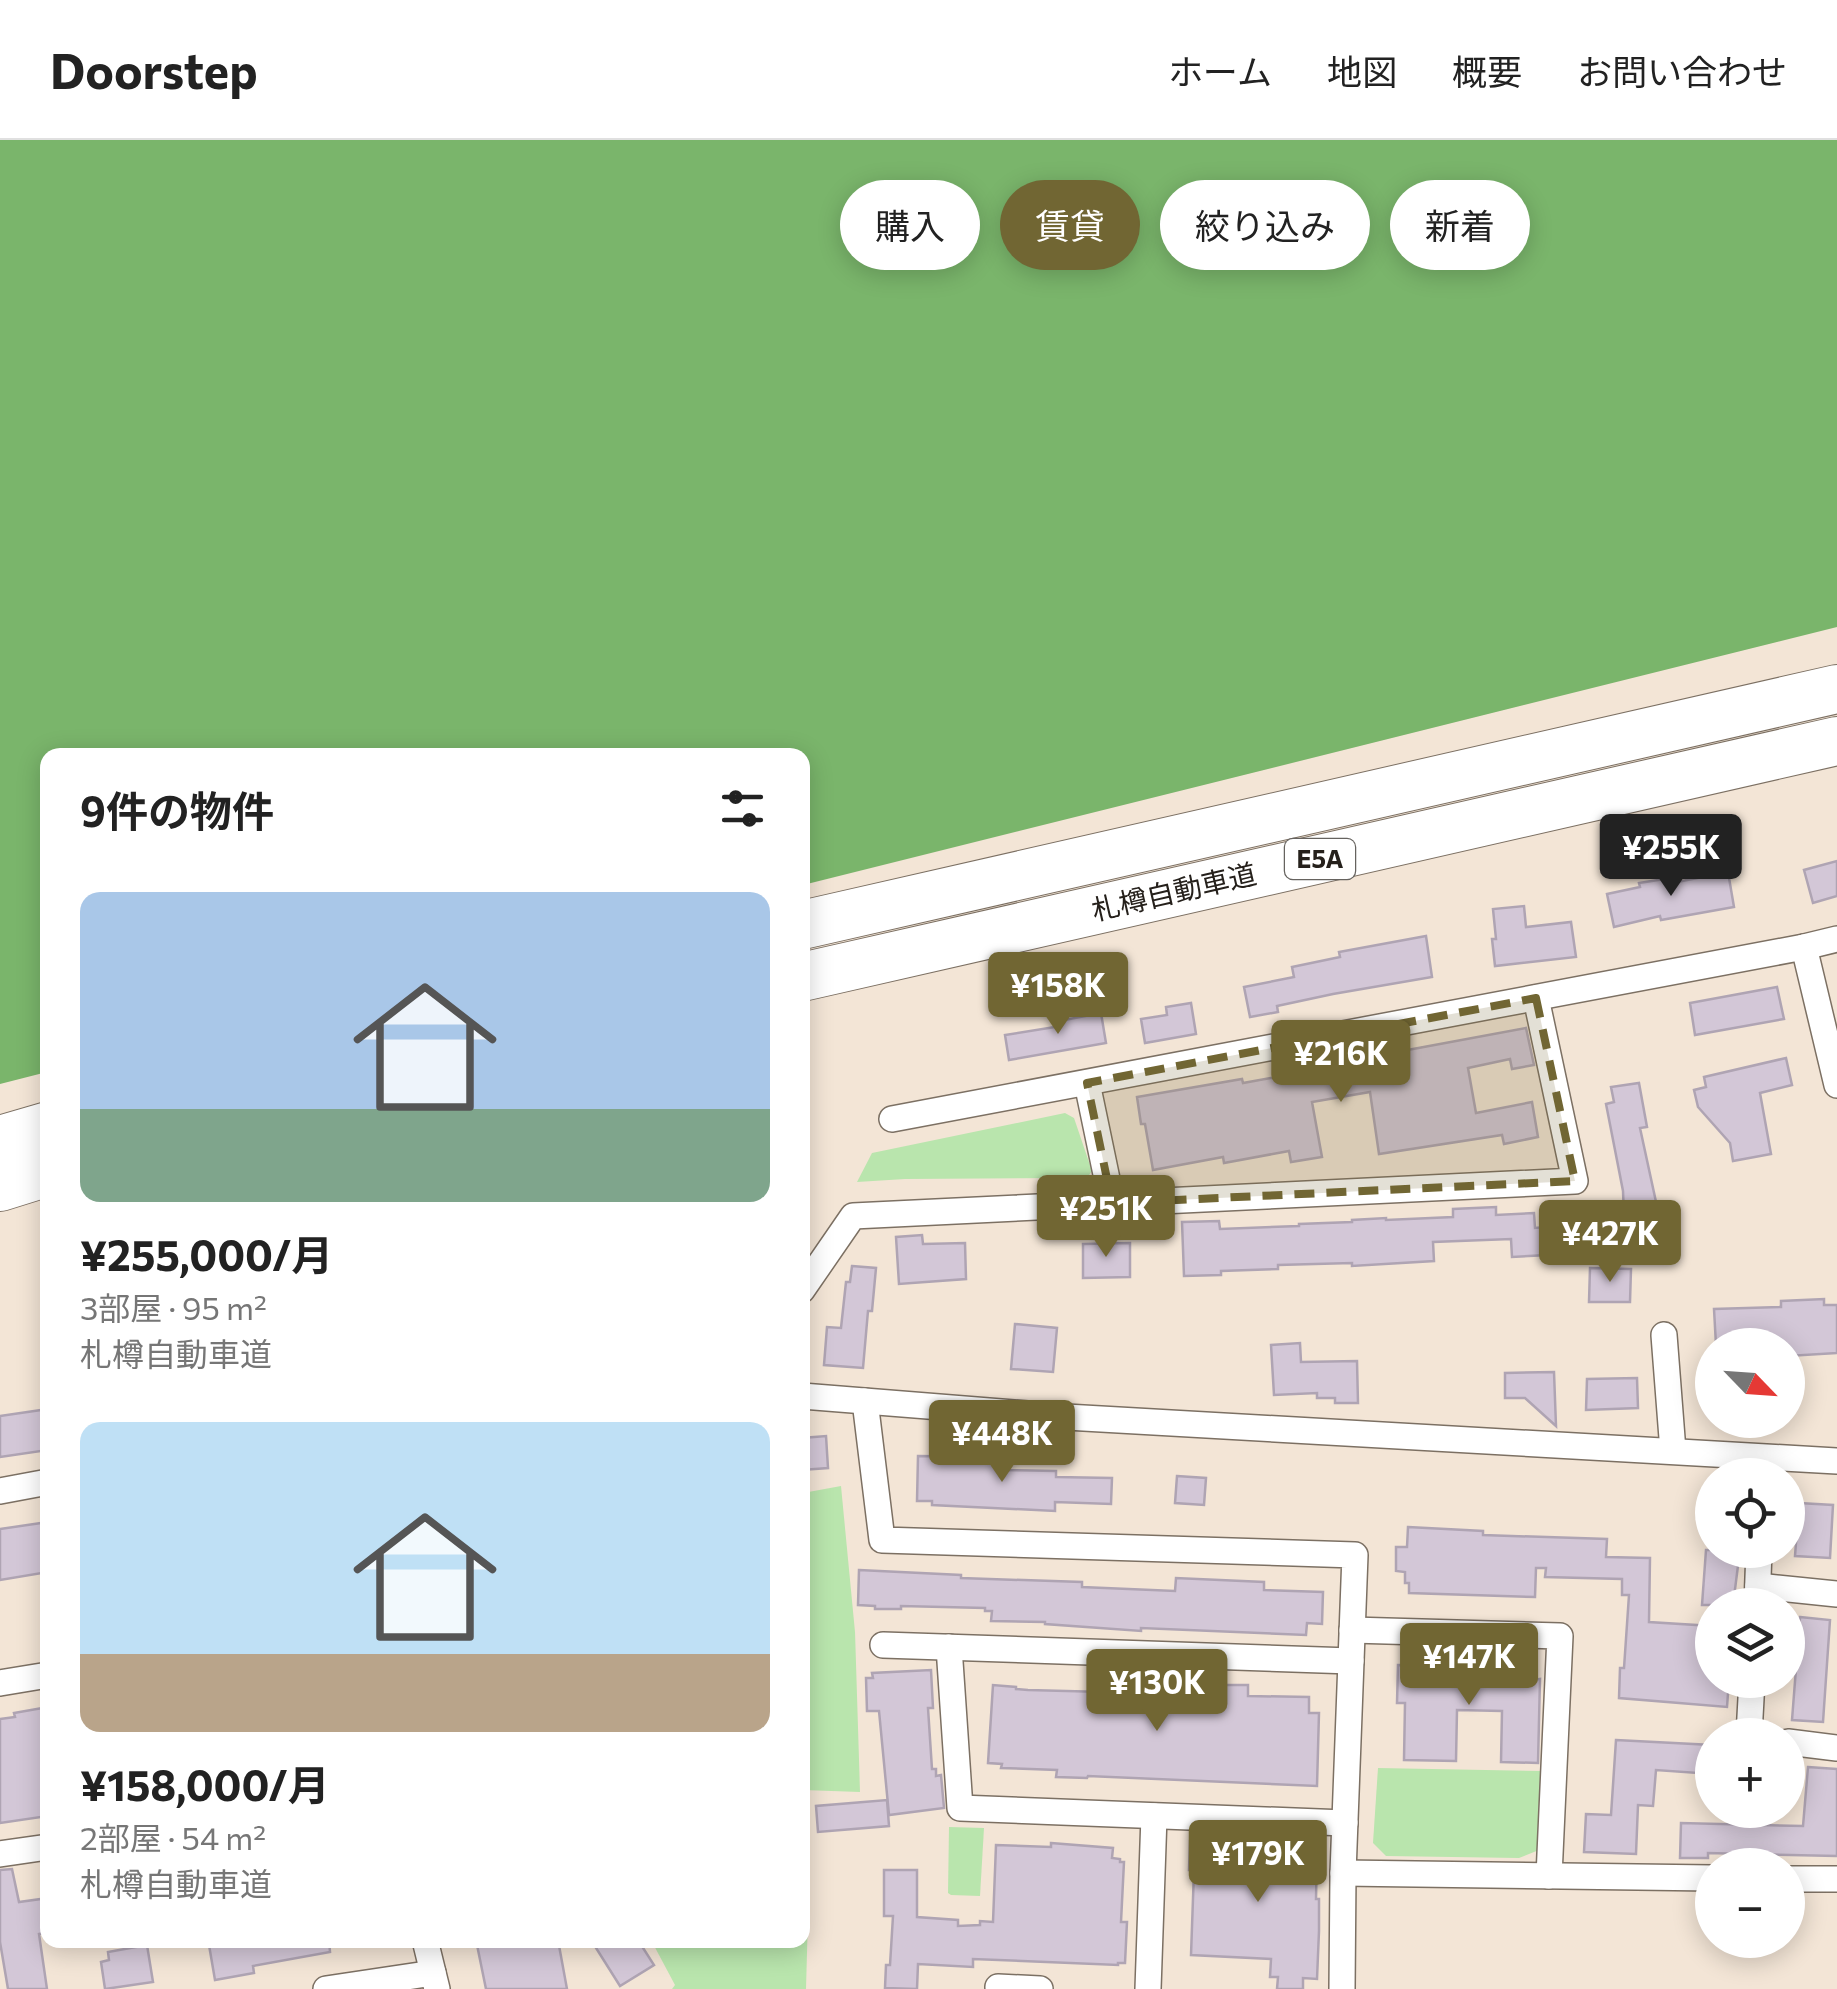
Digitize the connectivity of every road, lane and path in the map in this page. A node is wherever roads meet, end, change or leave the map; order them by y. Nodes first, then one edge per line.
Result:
1 (1837, 690) edge
2 (1837, 741) edge
3 (810, 923) edge
4 (1837, 939) edge
5 (1804, 948) junction
6 (810, 975) edge
7 (1536, 998) junction
8 (1087, 1083) junction
9 (1837, 1086) edge
10 (892, 1119) dead end
11 (40, 1128) edge
12 (0, 1140) edge
13 (40, 1174) edge
14 (0, 1187) edge
15 (1112, 1203) junction
16 (810, 1279) edge
17 (1664, 1334) dead end
18 (810, 1397) edge
19 (865, 1401) junction
20 (1673, 1452) junction
21 (1712, 1458) edge
22 (1837, 1461) edge
23 (1805, 1463) edge
24 (40, 1484) edge
25 (0, 1491) edge
26 (1805, 1594) edge
27 (1837, 1594) edge
28 (1352, 1630) junction
29 (883, 1645) dead end
30 (948, 1648) junction
31 (1352, 1661) junction
32 (40, 1676) edge
33 (0, 1683) edge
34 (1805, 1744) edge
35 (1837, 1748) edge
36 (1154, 1816) junction
37 (1345, 1824) junction
38 (40, 1848) edge
39 (0, 1854) edge
40 (1343, 1873) junction
41 (1550, 1876) junction
42 (1695, 1878) edge
43 (1805, 1879) edge
44 (1837, 1880) edge
45 (427, 1948) edge
46 (435, 1981) edge
47 (998, 1987) edge
48 (326, 1989) edge
49 (1040, 1989) edge
50 (1148, 1989) edge
51 (1342, 1989) edge

1 - 3 highway, 札樽自動車道 / E5A
2 - 6 highway, 札樽自動車道 / E5A
4 - 5 street
5 - 7 street
5 - 9 street
7 - 8 street
7 - 15 street
8 - 10 street
8 - 15 street
11 - 12 highway
13 - 14 highway
15 - 16 street
17 - 20 street
18 - 19 street
19 - 20 street
19 - 28 street
20 - 21 street
22 - 23 street
24 - 25 street
26 - 27 street
28 - 31 street
28 - 41 street
29 - 30 street
30 - 31 street
30 - 36 street
31 - 37 street
32 - 33 street
34 - 35 street
36 - 37 street
36 - 50 street
37 - 40 street
38 - 39 street
40 - 41 street
40 - 51 street
41 - 42 street
43 - 44 street
45 - 46 street
46 - 48 street
47 - 49 street

